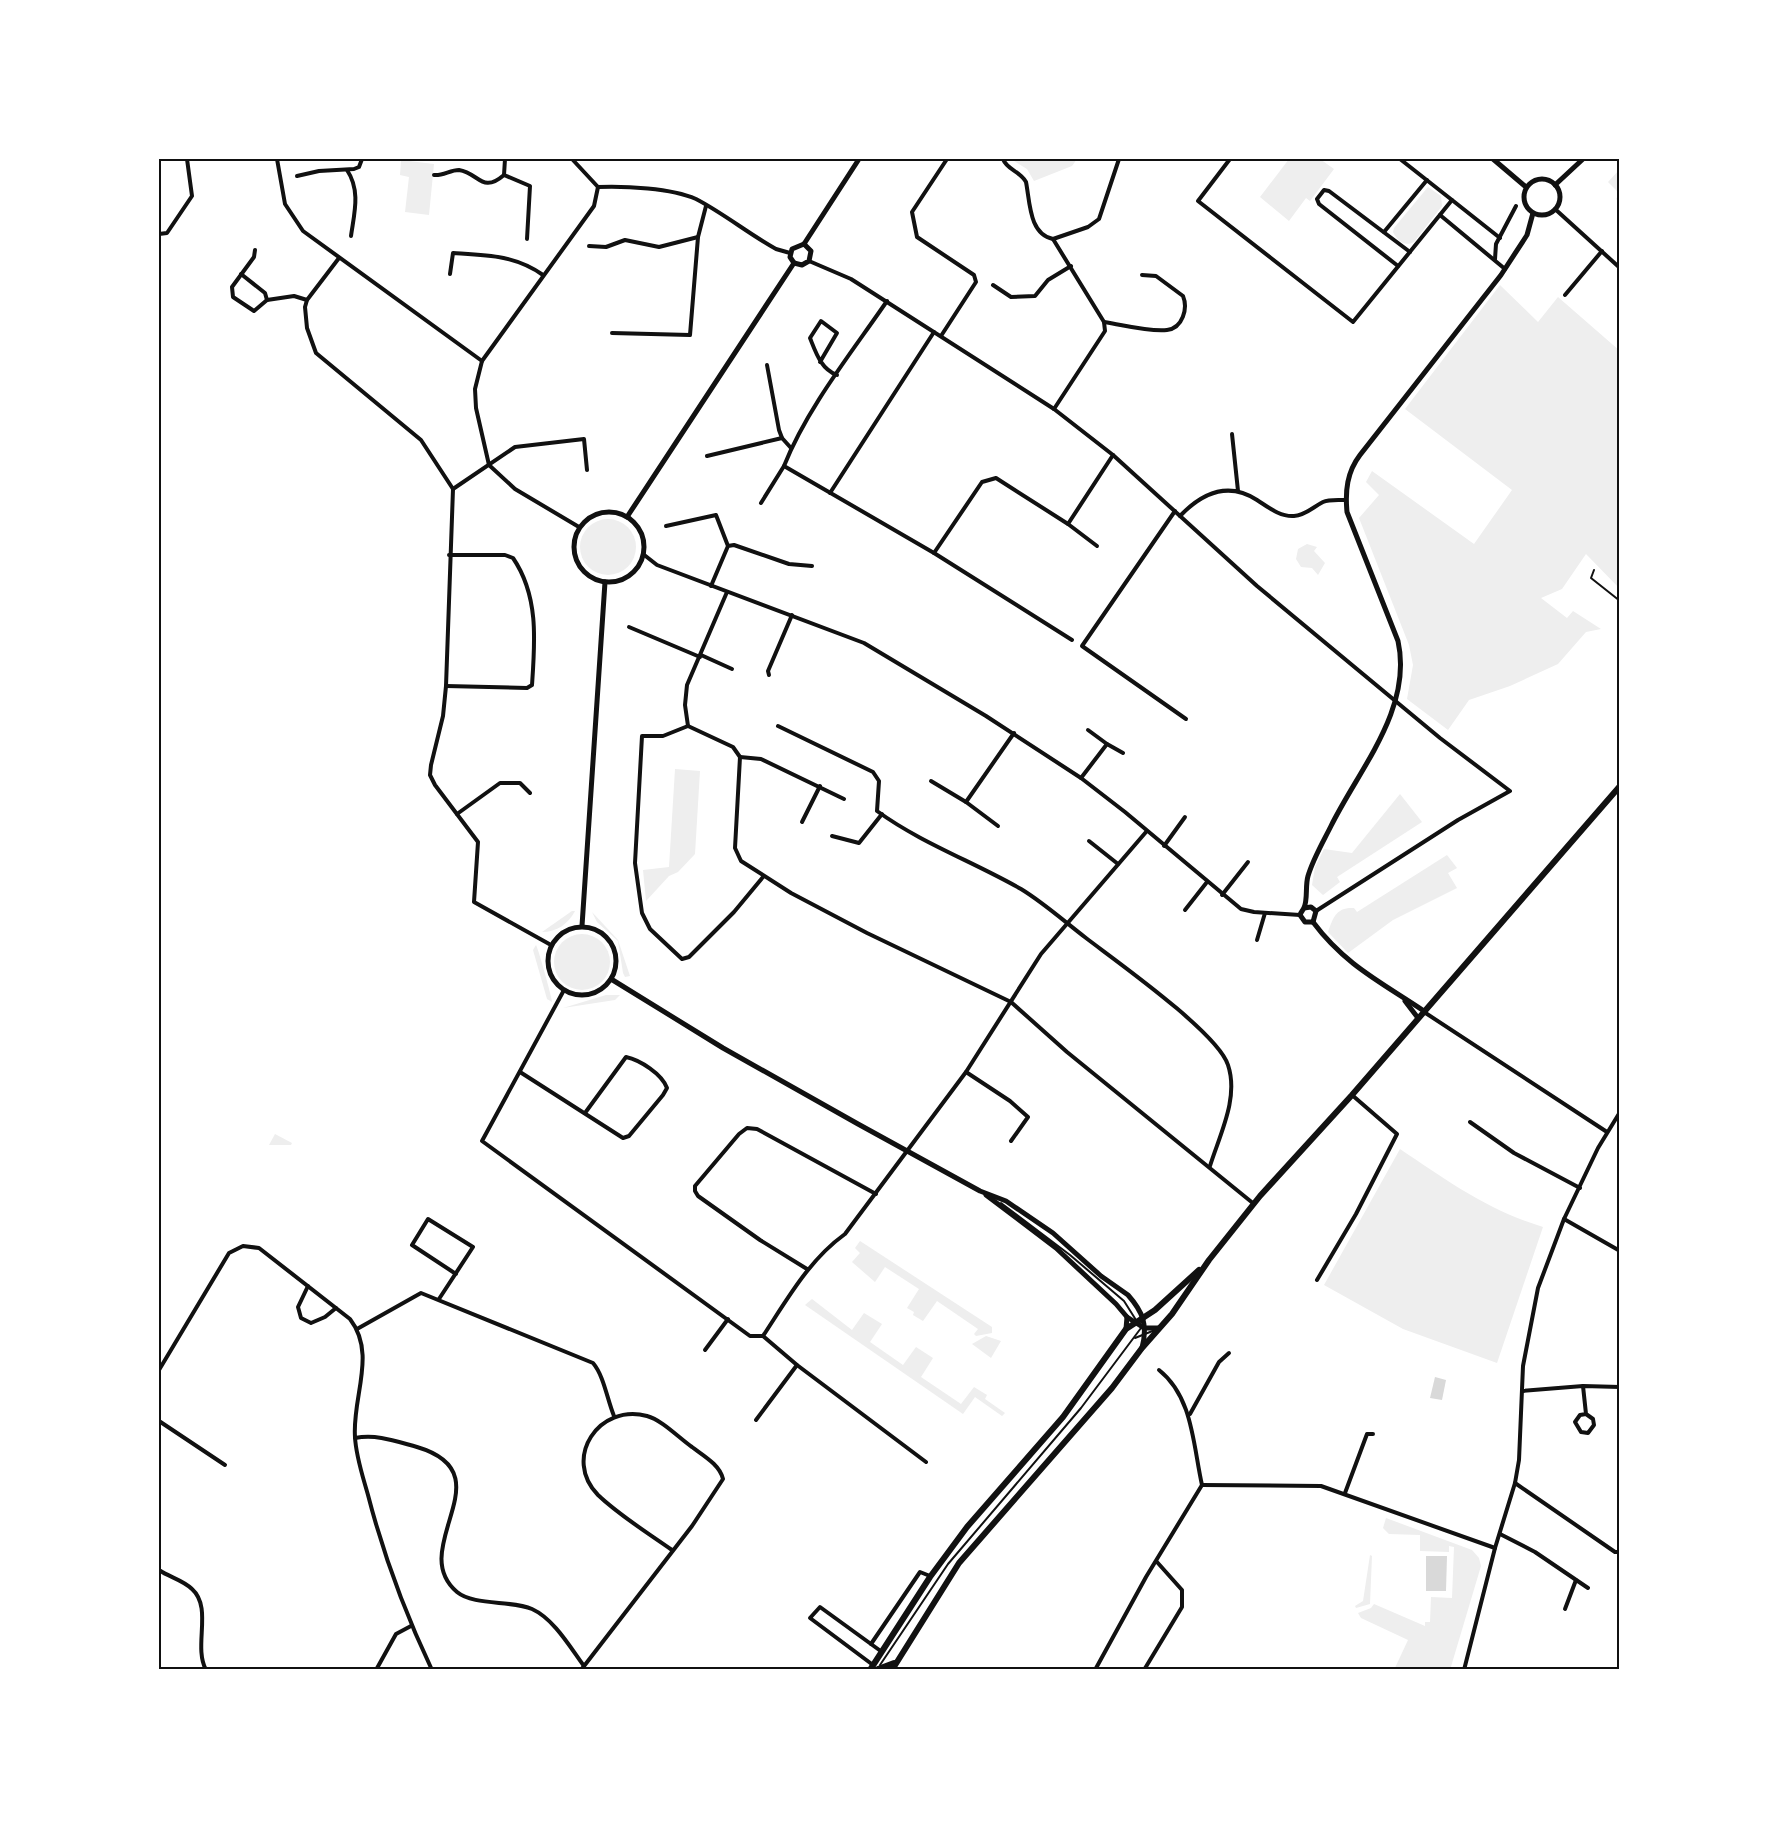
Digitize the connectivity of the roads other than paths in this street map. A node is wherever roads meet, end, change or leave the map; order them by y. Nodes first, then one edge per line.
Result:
1 (187, 159) edge
2 (277, 159) edge
3 (362, 159) edge
4 (505, 159) edge
5 (572, 159) edge
6 (859, 159) edge
7 (947, 159) edge
8 (1003, 159) edge
9 (1119, 159) edge
10 (1230, 159) edge
11 (1400, 159) edge
12 (1493, 159) edge
13 (1583, 159) edge
14 (347, 170) junction
15 (435, 175) dead end
16 (504, 175) junction
17 (297, 176) dead end
18 (1427, 180) junction
19 (1555, 185) junction
20 (598, 187) junction
21 (1526, 187) junction
22 (1452, 200) junction
23 (706, 206) junction
24 (1516, 206) dead end
25 (1555, 209) junction
26 (1533, 213) junction
27 (1440, 215) junction
28 (1384, 232) junction
29 (159, 234) edge
30 (351, 236) dead end
31 (698, 237) junction
32 (1500, 238) junction
33 (527, 239) dead end
34 (1053, 239) junction
35 (804, 244) junction
36 (589, 246) dead end
37 (255, 250) dead end
38 (1602, 251) junction
39 (1410, 252) junction
40 (790, 254) junction
41 (339, 258) junction
42 (1494, 260) junction
43 (809, 261) junction
44 (794, 263) junction
45 (1071, 266) junction
46 (1398, 266) junction
47 (1620, 268) edge
48 (1505, 269) junction
49 (241, 274) junction
50 (450, 274) dead end
51 (543, 275) junction
52 (1142, 275) dead end
53 (993, 285) dead end
54 (1565, 295) dead end
55 (267, 300) junction
56 (307, 300) junction
57 (887, 301) junction
58 (1104, 322) junction
59 (934, 332) junction
60 (612, 333) dead end
61 (941, 336) junction
62 (482, 361) junction
63 (820, 362) junction
64 (767, 365) dead end
65 (837, 375) junction
66 (1054, 409) junction
67 (1233, 434) dead end
68 (782, 438) junction
69 (791, 448) junction
70 (1113, 455) junction
71 (707, 456) dead end
72 (489, 465) junction
73 (784, 466) junction
74 (587, 470) dead end
75 (453, 489) junction
76 (1238, 491) junction
77 (830, 493) junction
78 (1346, 500) junction
79 (761, 503) dead end
80 (1175, 511) junction
81 (1180, 516) junction
82 (627, 517) junction
83 (1068, 524) junction
84 (666, 526) dead end
85 (579, 527) junction
86 (728, 546) junction
87 (1097, 546) dead end
88 (934, 554) junction
89 (449, 555) junction
90 (643, 555) junction
91 (812, 566) dead end
92 (1594, 570) dead end
93 (604, 582) junction
94 (711, 586) junction
95 (727, 592) junction
96 (1620, 601) edge
97 (792, 615) junction
98 (629, 627) dead end
99 (1072, 640) dead end
100 (701, 656) junction
101 (732, 669) dead end
102 (769, 675) dead end
103 (446, 686) junction
104 (1396, 701) junction
105 (1186, 719) dead end
106 (688, 726) junction
107 (778, 726) dead end
108 (1088, 730) dead end
109 (1014, 733) junction
110 (1107, 744) junction
111 (1123, 753) dead end
112 (740, 757) junction
113 (1081, 778) junction
114 (931, 781) dead end
115 (820, 786) junction
116 (1620, 786) edge
117 (530, 793) dead end
118 (844, 799) dead end
119 (966, 802) junction
120 (457, 814) junction
121 (882, 814) junction
122 (1185, 817) dead end
123 (802, 822) dead end
124 (998, 826) dead end
125 (1146, 832) junction
126 (832, 836) dead end
127 (1089, 841) dead end
128 (1164, 846) junction
129 (1248, 862) dead end
130 (1118, 864) junction
131 (763, 877) junction
132 (1207, 882) junction
133 (1222, 895) junction
134 (1304, 908) junction
135 (1185, 910) dead end
136 (1316, 911) junction
137 (1265, 913) junction
138 (1300, 915) junction
139 (1313, 921) junction
140 (1066, 922) junction
141 (582, 926) junction
142 (1257, 940) dead end
143 (551, 945) junction
144 (611, 979) junction
145 (564, 990) junction
146 (1402, 997) junction
147 (1011, 1002) junction
148 (1424, 1011) junction
149 (1418, 1018) junction
150 (520, 1072) junction
151 (966, 1072) junction
152 (1352, 1095) junction
153 (1620, 1112) edge
154 (585, 1113) junction
155 (1470, 1122) dead end
156 (1607, 1132) junction
157 (1011, 1141) dead end
158 (906, 1150) junction
159 (1210, 1166) junction
160 (1580, 1188) junction
161 (980, 1191) junction
162 (876, 1194) junction
163 (1254, 1204) junction
164 (1564, 1219) junction
165 (1620, 1251) edge
166 (1209, 1260) junction
167 (807, 1269) junction
168 (456, 1274) junction
169 (1317, 1280) dead end
170 (308, 1286) junction
171 (439, 1299) junction
172 (336, 1308) junction
173 (1127, 1317) junction
174 (728, 1319) junction
175 (1144, 1319) junction
176 (1140, 1326) junction
177 (1159, 1328) junction
178 (357, 1329) junction
179 (1126, 1329) junction
180 (764, 1335) junction
181 (1135, 1338) junction
182 (1142, 1348) junction
183 (705, 1350) dead end
184 (1229, 1353) dead end
185 (797, 1365) junction
186 (159, 1370) edge
187 (1159, 1370) dead end
188 (1583, 1386) junction
189 (1620, 1387) edge
190 (1522, 1391) junction
191 (1586, 1414) junction
192 (1189, 1415) junction
193 (615, 1416) junction
194 (756, 1420) dead end
195 (159, 1421) edge
196 (1373, 1434) dead end
197 (355, 1438) junction
198 (926, 1462) dead end
199 (225, 1465) dead end
200 (1515, 1483) junction
201 (1202, 1485) junction
202 (1345, 1493) junction
203 (1500, 1534) junction
204 (1495, 1548) junction
205 (672, 1551) junction
206 (1620, 1552) edge
207 (1156, 1562) junction
208 (159, 1570) edge
209 (930, 1577) junction
210 (1576, 1580) junction
211 (1588, 1588) dead end
212 (1565, 1609) dead end
213 (411, 1626) junction
214 (871, 1644) junction
215 (882, 1652) junction
216 (898, 1659) junction
217 (582, 1668) edge
218 (875, 1669) edge
219 (206, 1670) edge
220 (376, 1670) edge
221 (432, 1670) edge
222 (892, 1670) edge
223 (1095, 1670) edge
224 (1143, 1670) edge
225 (1464, 1670) edge

1 - 29 street
2 - 41 street
3 - 14 street
4 - 16 street
5 - 20 street
6 - 35 street
7 - 61 street
8 - 34 street
9 - 34 street
10 - 46 street
11 - 18 street
12 - 21 street
13 - 19 street
14 - 17 street
14 - 30 street
15 - 16 street
16 - 33 street
18 - 22 street
18 - 28 street
19 - 21 street
19 - 25 street
20 - 23 street
20 - 51 street
21 - 26 street
22 - 27 street
22 - 32 street
23 - 31 street
23 - 40 street
24 - 32 street
25 - 26 street
25 - 38 street
26 - 48 street
27 - 39 street
27 - 42 street
28 - 39 street
28 - 46 street
31 - 36 street
31 - 60 street
32 - 42 street
34 - 45 street
35 - 40 street
35 - 43 street
37 - 49 street
38 - 47 street
38 - 54 street
39 - 46 street
40 - 44 street
41 - 56 street
41 - 62 street
42 - 48 street
43 - 44 street
43 - 57 street
44 - 82 street
45 - 53 street
45 - 58 street
48 - 78 street
49 - 55 street
49 - 55 street
50 - 51 street
51 - 62 street
52 - 58 street
55 - 56 street
56 - 75 street
57 - 59 street
57 - 65 street
58 - 66 street
59 - 61 street
59 - 77 street
61 - 66 street
62 - 72 street
63 - 63 street
63 - 65 street
64 - 68 street
65 - 69 street
66 - 70 street
67 - 76 street
68 - 69 street
68 - 71 street
69 - 73 street
70 - 80 street
70 - 83 street
72 - 74 street
72 - 75 street
72 - 85 street
73 - 77 street
73 - 79 street
75 - 89 street
76 - 78 street
76 - 81 street
77 - 88 street
78 - 104 street
80 - 81 street
80 - 105 street
81 - 104 street
82 - 85 street
82 - 90 street
83 - 87 street
83 - 88 street
84 - 86 street
85 - 93 street
86 - 91 street
86 - 94 street
88 - 99 street
89 - 103 street
89 - 103 street
90 - 93 street
90 - 94 street
92 - 96 lane
93 - 141 street
94 - 95 street
95 - 97 street
95 - 100 street
97 - 102 street
97 - 109 street
98 - 100 street
100 - 101 street
100 - 106 street
103 - 120 street
104 - 134 street
104 - 136 street
106 - 112 street
106 - 131 street
107 - 121 street
108 - 110 street
109 - 113 street
109 - 119 street
110 - 111 street
110 - 113 street
112 - 115 street
112 - 131 street
113 - 125 street
114 - 119 street
115 - 118 street
115 - 123 street
116 - 148 main road
117 - 120 street
119 - 124 street
120 - 143 street
121 - 126 street
121 - 140 street
122 - 128 street
125 - 128 street
125 - 130 street
127 - 130 street
128 - 132 street
129 - 133 street
130 - 140 street
131 - 147 street
132 - 133 street
132 - 135 street
133 - 137 street
134 - 136 street
134 - 138 street
136 - 139 street
137 - 138 street
137 - 142 street
138 - 139 street
139 - 146 street
140 - 147 street
140 - 159 street
141 - 143 street
141 - 144 street
143 - 145 street
144 - 145 street
144 - 158 street
145 - 150 street
146 - 148 street
146 - 149 street
147 - 151 street
147 - 159 street
148 - 149 main road
148 - 156 street
149 - 152 main road
150 - 154 street
150 - 174 street
151 - 157 street
151 - 158 street
152 - 163 main road
152 - 169 street
153 - 156 street
154 - 154 street
155 - 160 street
156 - 160 street
158 - 161 street
158 - 162 street
159 - 163 street
160 - 164 street
161 - 173 street
161 - 175 street
161 - 176 lane
162 - 167 street
162 - 167 street
163 - 166 main road
164 - 165 street
164 - 190 street
166 - 175 main road
166 - 177 main road
167 - 180 street
168 - 168 street
168 - 171 street
170 - 172 street
170 - 172 street
170 - 186 street
171 - 178 street
171 - 193 street
172 - 178 street
173 - 176 street
173 - 179 street
174 - 180 street
174 - 183 street
175 - 176 main road
176 - 177 street
176 - 179 main road
176 - 181 lane
176 - 181 lane
176 - 182 street
177 - 182 main road
178 - 197 street
179 - 209 main road
180 - 185 street
181 - 218 lane
182 - 216 main road
184 - 192 street
185 - 194 street
185 - 198 street
187 - 192 street
188 - 189 street
188 - 190 street
188 - 191 street
190 - 200 street
191 - 191 street
192 - 201 street
193 - 205 street
193 - 205 street
195 - 199 street
196 - 202 street
197 - 213 street
197 - 217 street
200 - 203 street
200 - 206 street
201 - 202 street
201 - 207 street
202 - 204 street
203 - 204 street
203 - 210 street
204 - 225 street
205 - 217 street
207 - 223 street
207 - 224 street
208 - 219 street
209 - 214 street
209 - 215 main road
210 - 211 street
210 - 212 street
213 - 220 street
213 - 221 street
214 - 215 street
214 - 218 street
215 - 218 main road
216 - 218 main road
216 - 222 main road

